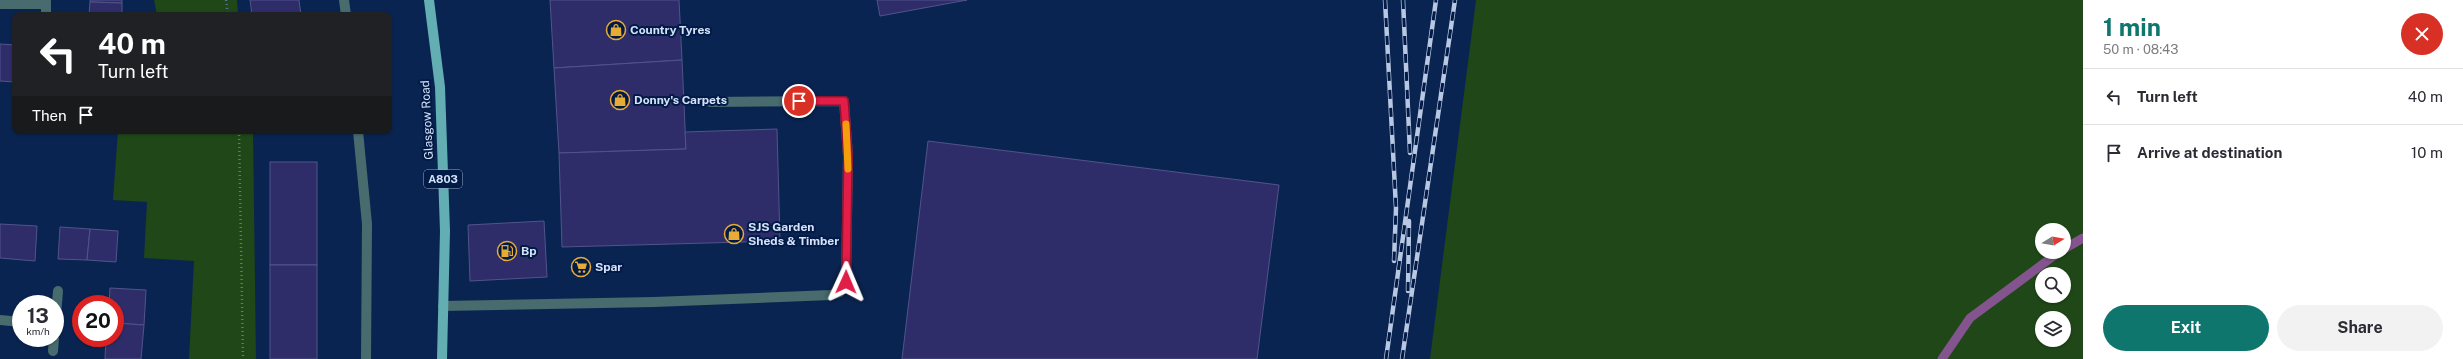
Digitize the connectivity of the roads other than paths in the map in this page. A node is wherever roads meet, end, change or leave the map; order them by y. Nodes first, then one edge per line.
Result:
1 (344, 0) edge
2 (429, 0) edge
3 (46, 2) edge
4 (0, 4) edge
5 (346, 12) edge
6 (710, 102) dead end
7 (358, 134) edge
8 (58, 291) dead end
9 (58, 295) edge
10 (443, 306) junction
11 (0, 320) edge
12 (12, 321) edge
13 (53, 347) edge
14 (53, 351) dead end
15 (366, 359) edge
16 (442, 359) edge

1 - 5 street
2 - 10 main road, Glasgow Road / A803
3 - 4 street
6 - 10 street
7 - 15 street
8 - 9 street
10 - 16 main road, Glasgow Road / A803
11 - 12 street
13 - 14 street

